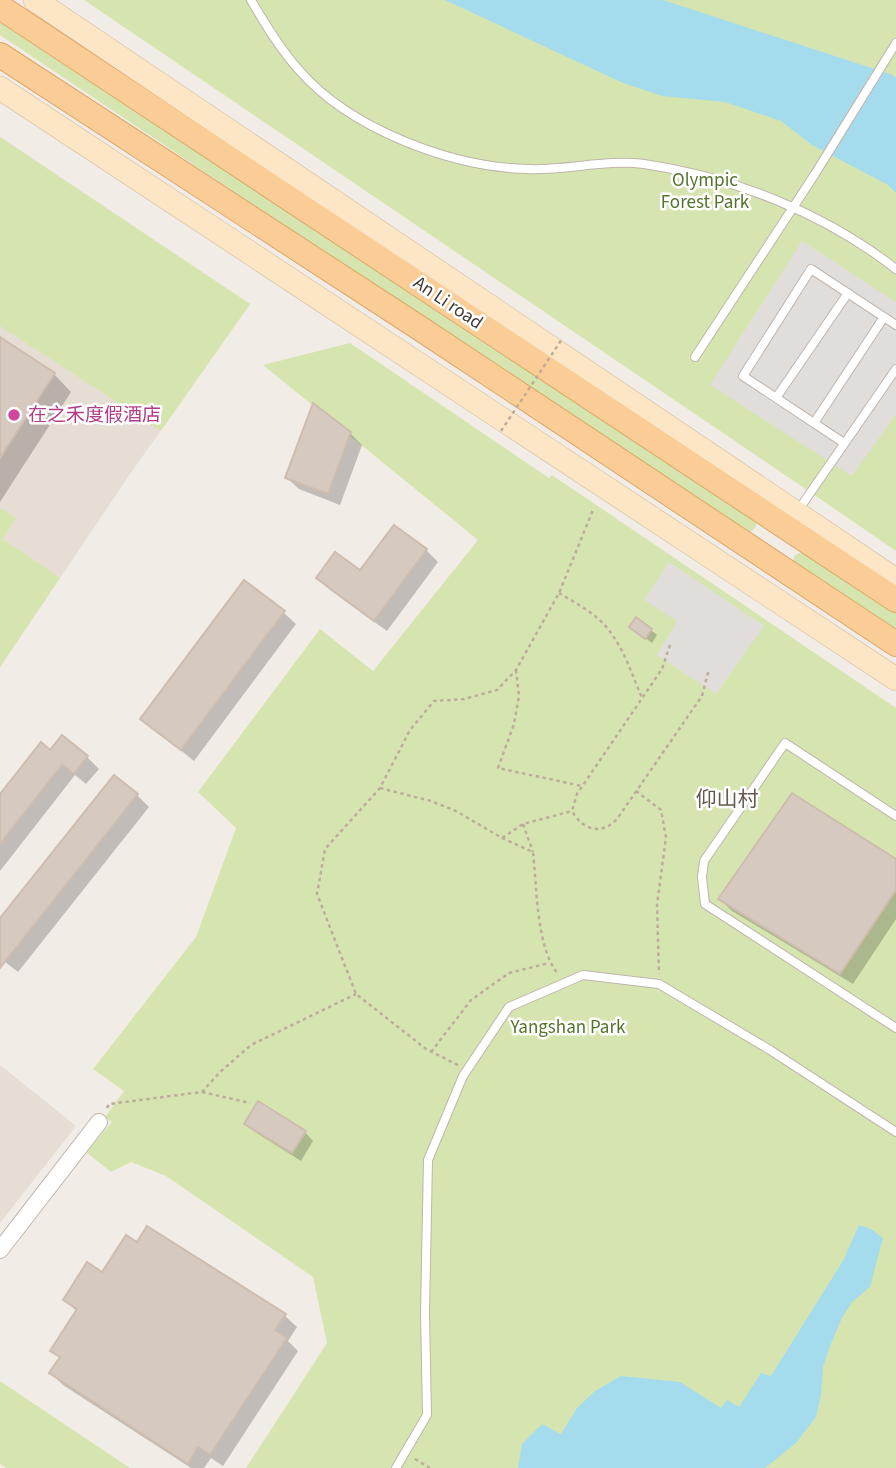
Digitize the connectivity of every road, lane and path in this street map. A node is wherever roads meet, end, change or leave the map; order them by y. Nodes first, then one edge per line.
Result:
1 (35, 0) edge
2 (251, 0) edge
3 (0, 7) edge
4 (896, 43) edge
5 (0, 55) edge
6 (0, 88) edge
7 (793, 208) junction
8 (896, 269) edge
9 (848, 293) junction
10 (884, 317) junction
11 (896, 325) edge
12 (562, 339) dead end
13 (695, 357) dead end
14 (896, 369) edge
15 (776, 398) junction
16 (814, 423) junction
17 (501, 431) dead end
18 (844, 443) junction
19 (593, 510) dead end
20 (796, 514) junction
21 (896, 580) edge
22 (559, 593) junction
23 (896, 600) edge
24 (896, 644) edge
25 (670, 645) dead end
26 (709, 669) dead end
27 (516, 670) junction
28 (896, 679) edge
29 (642, 698) junction
30 (582, 786) junction
31 (380, 788) junction
32 (636, 792) junction
33 (572, 811) junction
34 (896, 816) edge
35 (523, 824) junction
36 (502, 838) junction
37 (533, 852) junction
38 (549, 963) junction
39 (565, 983) junction
40 (659, 984) junction
41 (356, 994) junction
42 (896, 1028) edge
43 (431, 1052) junction
44 (467, 1070) junction
45 (202, 1092) junction
46 (250, 1103) dead end
47 (99, 1122) joint
48 (896, 1132) edge
49 (0, 1250) edge
50 (405, 1453) junction
51 (396, 1468) edge
52 (429, 1468) edge

1 - 20 street, An Li road
2 - 7 lane
3 - 23 main road, An Li road
4 - 7 lane
5 - 24 main road, An Li road
6 - 28 street
7 - 8 lane
7 - 13 lane
9 - 10 lane
9 - 15 lane
9 - 15 lane
10 - 11 lane
10 - 16 lane
12 - 17 path, bridge
14 - 18 lane
15 - 16 lane
16 - 18 lane
18 - 20 lane
19 - 22 path
20 - 21 street, An Li road
22 - 27 path
22 - 29 path
25 - 29 path
26 - 32 path
27 - 30 path
27 - 31 path
29 - 30 path
30 - 33 path
31 - 36 path
31 - 41 path
32 - 33 path
32 - 40 path
33 - 35 path
34 - 42 lane
35 - 36 path
35 - 37 path
36 - 37 path
37 - 38 path
38 - 39 path
38 - 43 path
39 - 40 lane
39 - 44 lane
40 - 48 lane
41 - 43 path
41 - 45 path
43 - 44 path
44 - 50 lane
45 - 46 path
45 - 47 path
47 - 49 street
50 - 51 lane
50 - 52 path

